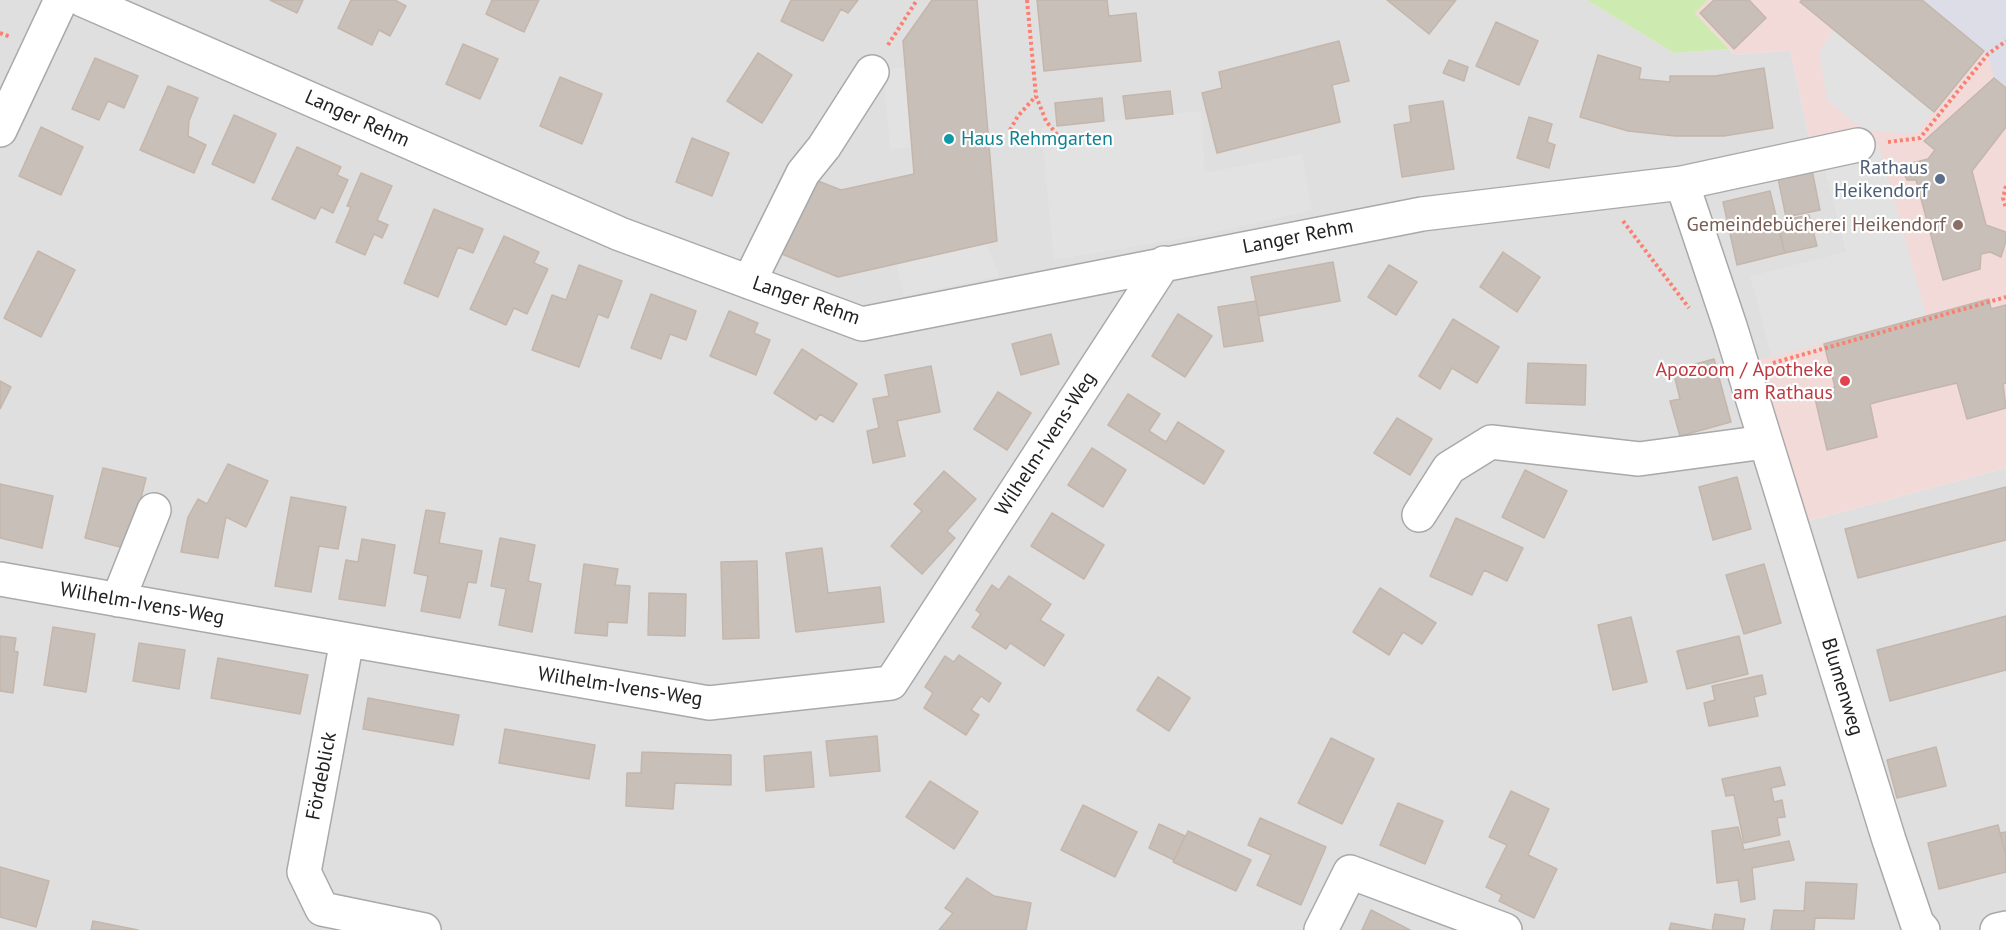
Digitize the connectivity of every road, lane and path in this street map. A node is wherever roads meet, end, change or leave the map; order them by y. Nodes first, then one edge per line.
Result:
1 (61, 0) edge
2 (84, 0) edge
3 (917, 0) edge
4 (1027, 0) edge
5 (2006, 41) edge
6 (872, 72) joint
7 (1036, 96) junction
8 (0, 130) edge
9 (1010, 130) dead end
10 (1063, 142) dead end
11 (1858, 145) joint
12 (1682, 183) junction
13 (2006, 186) edge
14 (1611, 192) junction
15 (2006, 208) edge
16 (1164, 263) junction
17 (749, 282) junction
18 (2006, 297) edge
19 (1730, 326) junction
20 (1744, 371) junction
21 (1765, 442) junction
22 (154, 510) dead end
23 (1419, 515) dead end
24 (0, 579) edge
25 (118, 600) junction
26 (347, 640) junction
27 (318, 919) edge
28 (2006, 928) edge
29 (424, 930) edge
30 (1321, 930) edge
31 (1505, 930) edge
32 (1923, 930) edge
33 (1997, 930) edge

1 - 8 street
2 - 17 street, Langer Rehm
3 - 6 path
4 - 7 path
5 - 11 path
6 - 17 street
7 - 9 path
7 - 10 path
11 - 12 street, Langer Rehm
12 - 14 street, Langer Rehm
12 - 19 street, Blumenweg
13 - 15 path
14 - 16 street, Langer Rehm
14 - 19 path
16 - 17 street, Langer Rehm
16 - 26 street, Wilhelm-Ivens-Weg
18 - 20 path
19 - 20 street, Blumenweg
20 - 21 street, Blumenweg
21 - 23 street
21 - 32 street, Blumenweg
22 - 25 street
24 - 25 street, Wilhelm-Ivens-Weg
25 - 26 street, Wilhelm-Ivens-Weg
26 - 27 street, Fördeblick
27 - 29 street, Fördeblick
28 - 33 street
30 - 31 street

